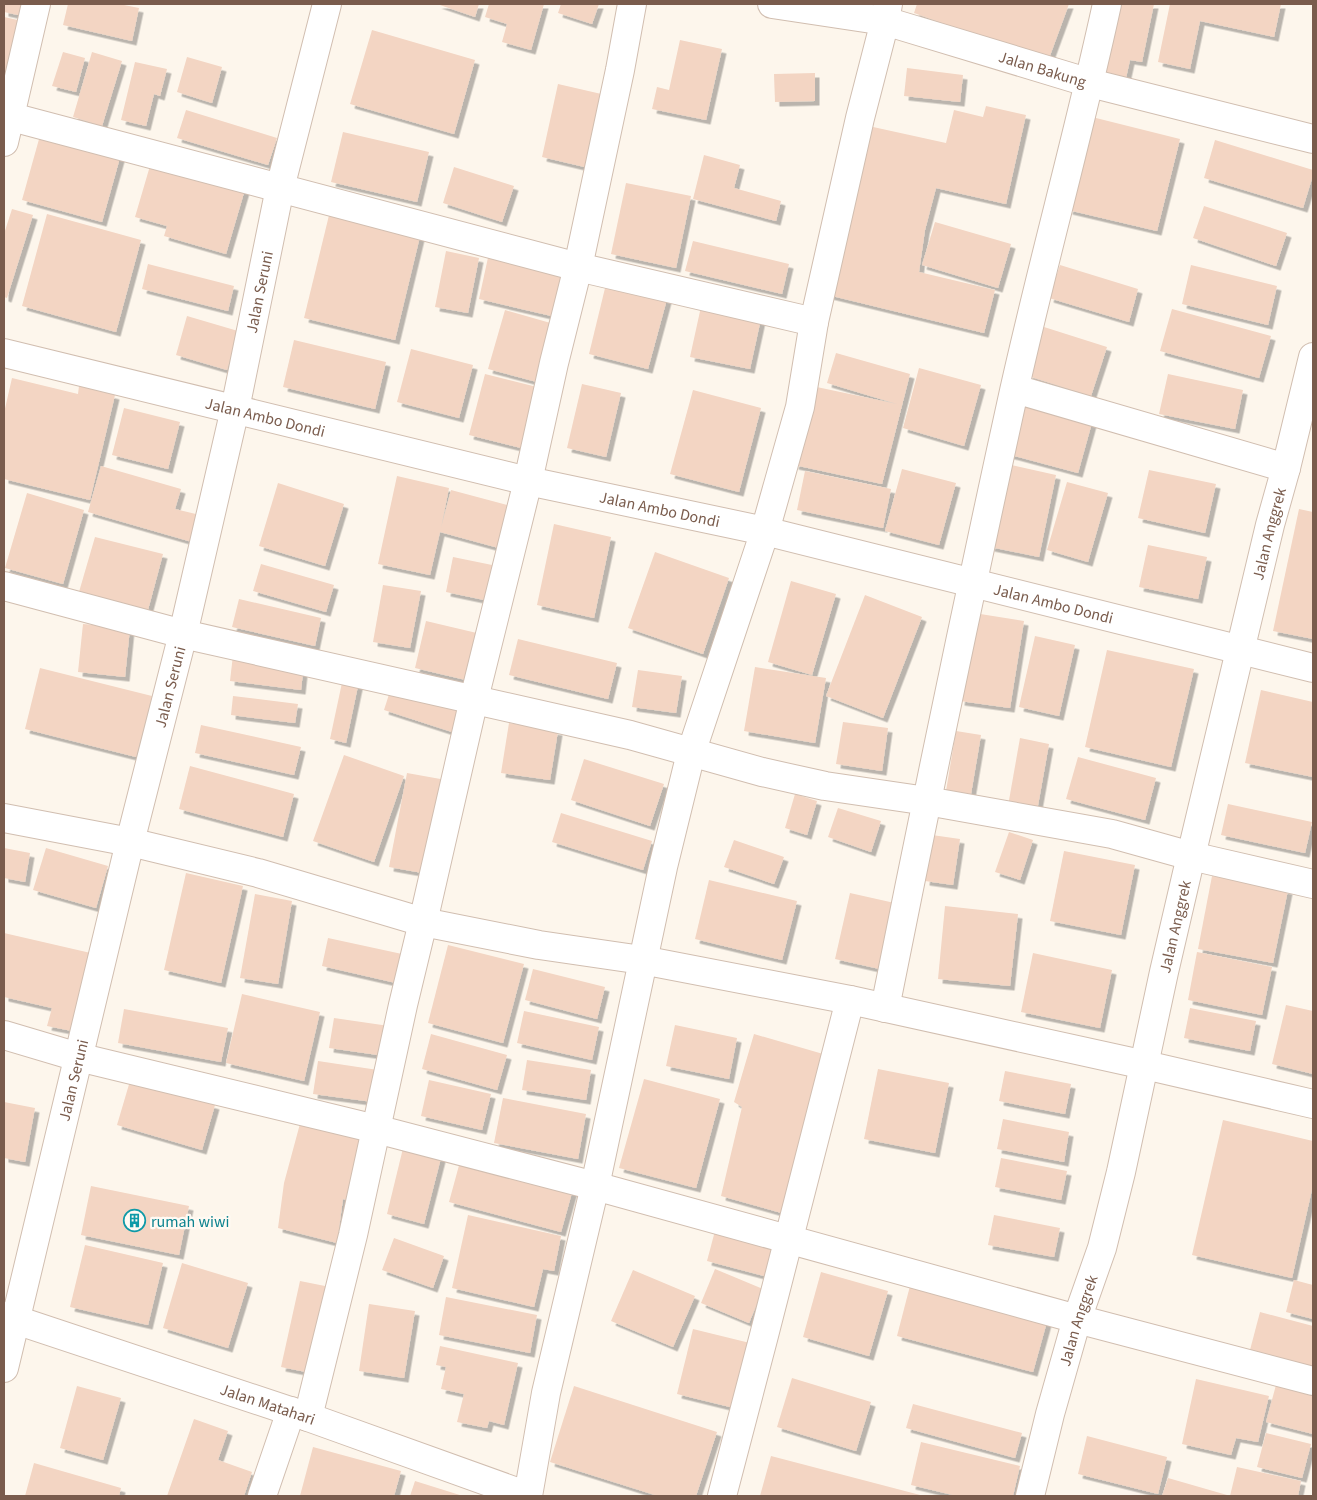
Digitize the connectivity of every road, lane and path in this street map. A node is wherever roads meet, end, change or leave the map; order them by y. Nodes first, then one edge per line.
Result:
1 (36, 4) edge
2 (327, 4) edge
3 (632, 4) edge
4 (772, 4) edge
5 (1108, 4) edge
6 (886, 12) edge
7 (1090, 83) junction
8 (7, 115) edge
9 (1313, 139) edge
10 (4, 142) edge
11 (280, 188) junction
12 (578, 267) junction
13 (814, 322) junction
14 (4, 353) edge
15 (1313, 357) edge
16 (1015, 389) junction
17 (235, 409) junction
18 (1286, 468) junction
19 (528, 480) junction
20 (765, 531) junction
21 (973, 583) junction
22 (4, 586) edge
23 (184, 634) junction
24 (1241, 651) junction
25 (1313, 668) edge
26 (474, 700) junction
27 (692, 753) junction
28 (926, 801) junction
29 (4, 818) edge
30 (130, 842) junction
31 (1191, 856) junction
32 (1313, 884) edge
33 (423, 922) junction
34 (642, 960) junction
35 (850, 1000) junction
36 (885, 1008) junction
37 (4, 1035) edge
38 (78, 1058) junction
39 (1145, 1065) junction
40 (1313, 1104) edge
41 (376, 1129) junction
42 (594, 1186) junction
43 (788, 1240) junction
44 (10, 1317) edge
45 (1077, 1319) junction
46 (4, 1368) edge
47 (1313, 1381) edge
48 (300, 1414) junction
49 (262, 1496) edge
50 (528, 1496) edge
51 (722, 1496) edge
52 (1030, 1496) edge

1 - 8 street
2 - 11 street, Jalan Seruni
3 - 12 street
4 - 6 street, Jalan Bakung
5 - 7 street
6 - 7 street, Jalan Bakung
6 - 13 street
7 - 9 street, Jalan Bakung
7 - 16 street
8 - 10 street
8 - 11 street
11 - 12 street
11 - 17 street, Jalan Seruni
12 - 13 street
12 - 19 street
13 - 20 street
14 - 17 street, Jalan Ambo Dondi
15 - 18 street, Jalan Anggrek
16 - 18 street
16 - 21 street
17 - 19 street, Jalan Ambo Dondi
17 - 23 street, Jalan Seruni
18 - 24 street, Jalan Anggrek
19 - 20 street, Jalan Ambo Dondi
19 - 26 street
20 - 21 street, Jalan Ambo Dondi
20 - 27 street
21 - 24 street, Jalan Ambo Dondi
21 - 28 street
22 - 23 street
23 - 26 street
23 - 30 street, Jalan Seruni
24 - 25 street, Jalan Ambo Dondi
24 - 31 street, Jalan Anggrek
26 - 27 street
26 - 33 street
27 - 28 street
27 - 34 street
28 - 31 street
28 - 36 street
29 - 30 street
30 - 33 street
30 - 38 street, Jalan Seruni
31 - 32 street
31 - 39 street, Jalan Anggrek
33 - 34 street
33 - 41 street
34 - 35 street
34 - 42 street
35 - 36 street
35 - 43 street
36 - 39 street
37 - 38 street
38 - 41 street
38 - 44 street, Jalan Seruni
39 - 40 street
39 - 45 street, Jalan Anggrek
41 - 42 street
41 - 48 street
42 - 43 street
42 - 50 street
43 - 45 street
43 - 51 street
44 - 46 street, Jalan Seruni
44 - 48 street, Jalan Matahari
45 - 47 street
45 - 52 street, Jalan Anggrek
48 - 49 street
48 - 50 street, Jalan Matahari

